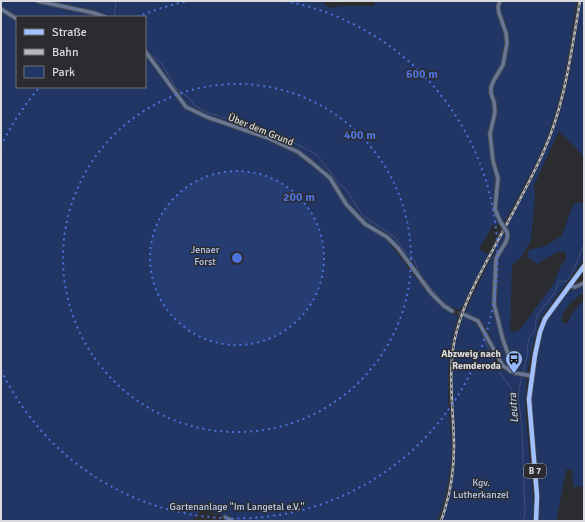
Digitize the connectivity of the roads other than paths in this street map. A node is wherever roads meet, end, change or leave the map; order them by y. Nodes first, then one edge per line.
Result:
1 (38, 1) edge
2 (500, 1) edge
3 (1, 9) edge
4 (103, 16) edge
5 (16, 18) edge
6 (146, 52) edge
7 (584, 266) edge
8 (584, 283) edge
9 (569, 286) junction
10 (452, 311) tunnel mouth
11 (466, 315) tunnel mouth
12 (510, 371) junction
13 (532, 376) junction
14 (225, 517) dead end
15 (233, 521) edge
16 (536, 521) edge

1 - 4 street
2 - 12 street, bridge
3 - 5 street
6 - 10 street, Über dem Grund
7 - 9 main road, B 7
8 - 9 street
9 - 13 main road, B 7
11 - 12 street
12 - 13 street
13 - 16 main road, B 7
14 - 15 street

